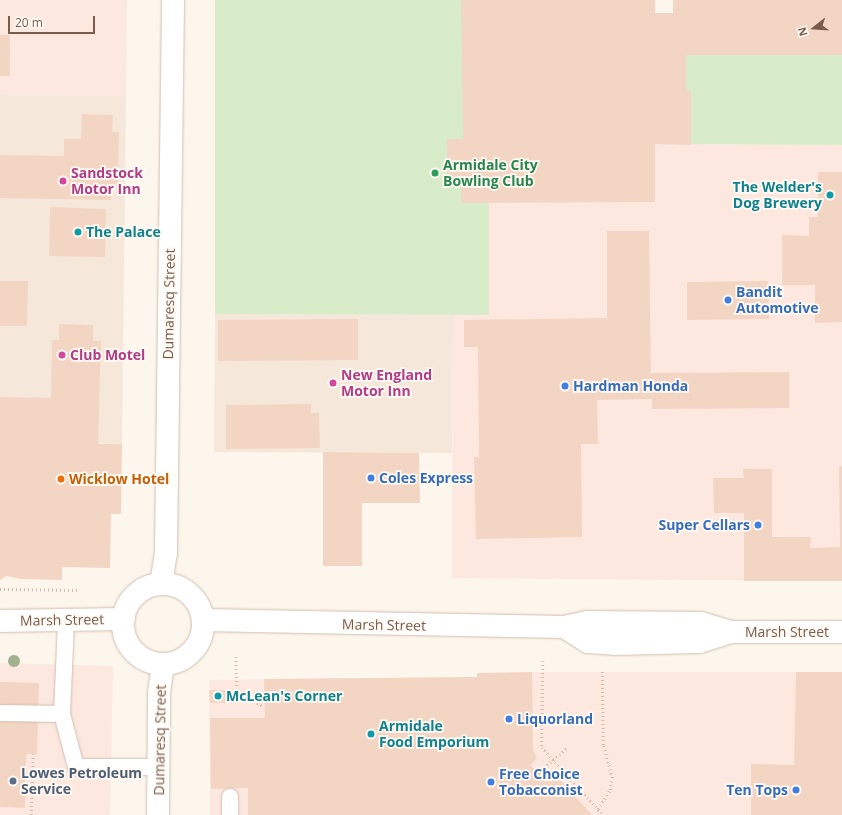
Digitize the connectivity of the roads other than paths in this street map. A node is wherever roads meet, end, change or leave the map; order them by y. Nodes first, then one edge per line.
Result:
1 (173, 0) edge
2 (161, 584) junction
3 (124, 619) junction
4 (203, 620) junction
5 (0, 621) edge
6 (66, 621) junction
7 (842, 632) edge
8 (163, 664) junction
9 (0, 713) edge
10 (62, 714) junction
11 (159, 767) junction
12 (230, 797) dead end
13 (158, 815) edge
14 (230, 815) edge

1 - 2 main road, Dumaresq Street
2 - 3 main road
2 - 4 main road
3 - 6 main road, Marsh Street
3 - 8 main road
4 - 7 main road, Marsh Street
4 - 8 main road
5 - 6 main road, Marsh Street
6 - 10 lane
8 - 11 main road, Dumaresq Street
9 - 10 lane
10 - 11 lane
11 - 13 main road, Dumaresq Street
12 - 14 lane

